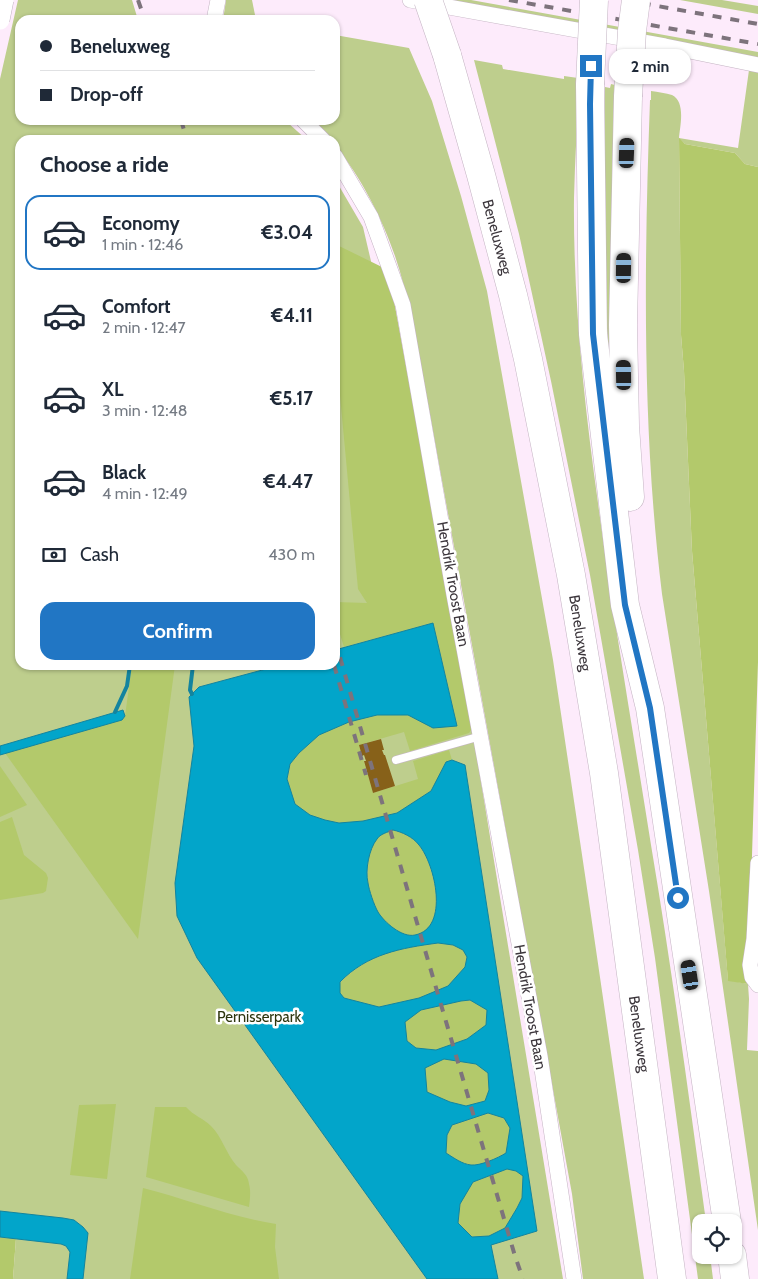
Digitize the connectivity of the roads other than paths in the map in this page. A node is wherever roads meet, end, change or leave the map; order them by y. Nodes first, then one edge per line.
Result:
1 (4, 0) edge
2 (218, 0) edge
3 (410, 0) edge
4 (428, 0) edge
5 (594, 0) edge
6 (636, 0) edge
7 (215, 15) edge
8 (0, 20) edge
9 (758, 65) edge
10 (307, 125) edge
11 (318, 135) edge
12 (340, 164) edge
13 (650, 708) junction
14 (481, 736) junction
15 (396, 760) dead end
16 (758, 863) edge
17 (756, 942) edge
18 (758, 985) edge
19 (726, 1214) edge
20 (733, 1264) edge
21 (574, 1279) edge
22 (672, 1279) edge
23 (735, 1279) edge

1 - 8 street, bridge
2 - 7 street
3 - 9 street
4 - 22 highway, Beneluxweg, bridge
5 - 13 highway, bridge
6 - 13 highway, bridge
10 - 11 street
12 - 14 street, Hendrik Troost Baan
13 - 19 highway
14 - 15 lane
14 - 21 street, Hendrik Troost Baan
16 - 17 street
17 - 18 street
20 - 23 highway

